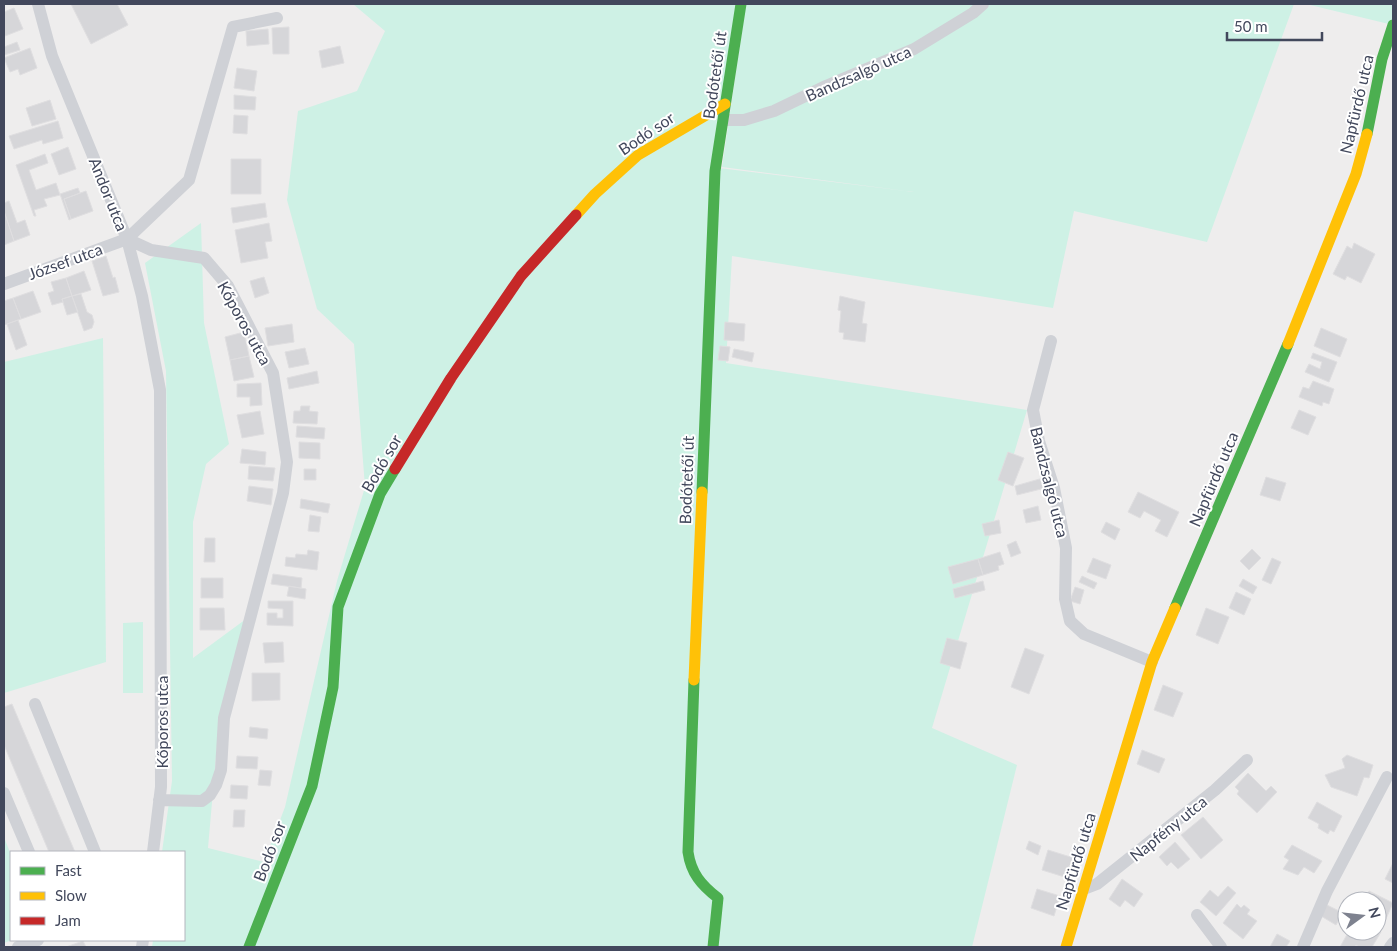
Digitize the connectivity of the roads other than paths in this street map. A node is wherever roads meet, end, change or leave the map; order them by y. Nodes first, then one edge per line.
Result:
1 (38, 4) edge
2 (741, 4) edge
3 (983, 4) edge
4 (277, 18) dead end
5 (1393, 25) edge
6 (725, 104) junction
7 (724, 120) junction
8 (127, 239) junction
9 (4, 284) edge
10 (1051, 341) dead end
11 (1152, 662) junction
12 (35, 704) dead end
13 (1247, 760) dead end
14 (1387, 777) dead end
15 (4, 793) edge
16 (160, 800) junction
17 (29, 851) edge
18 (95, 851) edge
19 (153, 851) edge
20 (1084, 889) junction
21 (1197, 915) dead end
22 (35, 941) edge
23 (1393, 942) edge
24 (18, 947) edge
25 (249, 947) edge
26 (713, 947) edge
27 (1066, 947) edge
28 (1222, 947) edge
29 (1303, 947) edge
30 (1390, 947) edge

1 - 8 street, Andor utca
2 - 6 street, Bodótetői út
3 - 7 street, Bandzsalgó utca
4 - 8 street, Andor utca
5 - 11 street, Napfürdő utca
6 - 7 street, Bodótetői út
6 - 25 street, Bodó sor
7 - 26 street, Bodótetői út
8 - 9 street, József utca
8 - 16 street, Kőporos utca
8 - 16 street, Kőporos utca
10 - 11 street, Bandzsalgó utca
11 - 20 street, Napfürdő utca
12 - 18 street
13 - 20 street, Napfény utca
14 - 29 street
15 - 17 street
16 - 19 street, Kőporos utca
20 - 27 street, Napfürdő utca
21 - 28 street
22 - 24 street
23 - 30 street

